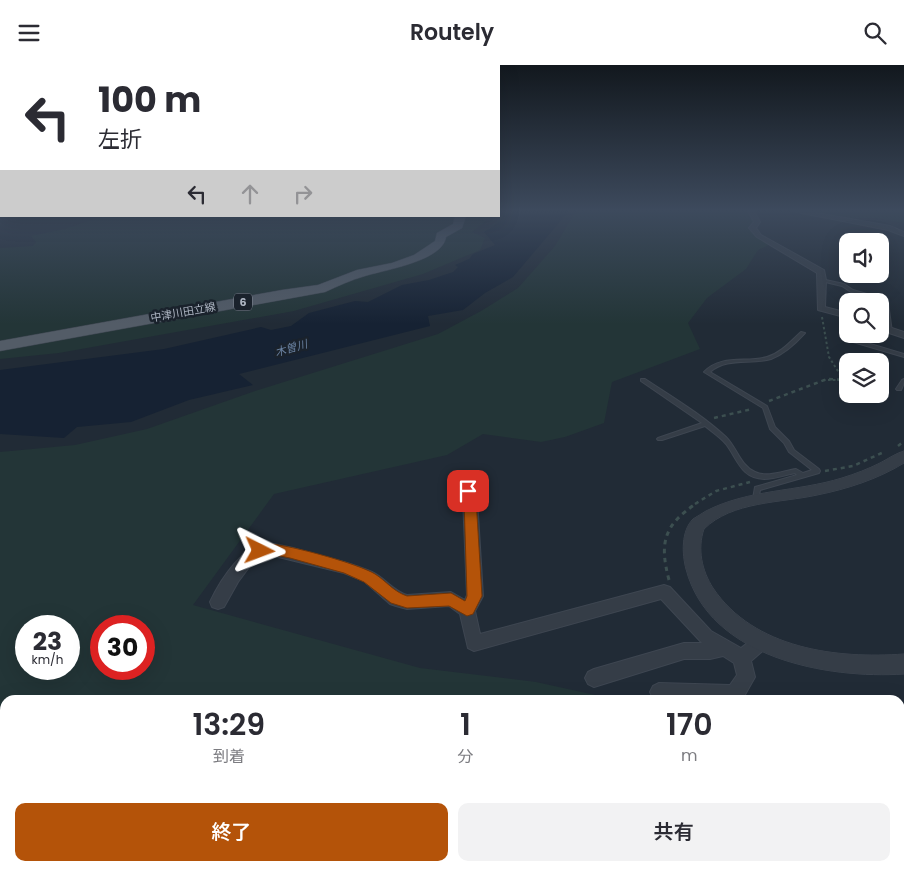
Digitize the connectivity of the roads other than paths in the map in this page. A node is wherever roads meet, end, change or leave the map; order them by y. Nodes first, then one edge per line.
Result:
1 (430, 249) edge
2 (780, 249) edge
3 (822, 280) junction
4 (839, 314) edge
5 (890, 331) joint
6 (803, 333) dead end
7 (904, 335) edge
8 (861, 343) edge
9 (0, 347) edge
10 (904, 356) edge
11 (643, 380) dead end
12 (904, 381) edge
13 (899, 389) dead end
14 (704, 422) junction
15 (660, 439) dead end
16 (904, 456) edge
17 (803, 476) junction
18 (468, 491) dead end
19 (756, 499) junction
20 (218, 602) dead end
21 (467, 610) junction
22 (761, 642) junction
23 (724, 648) junction
24 (742, 658) junction
25 (904, 664) edge
26 (594, 678) dead end
27 (659, 692) dead end

1 - 9 main road, 中津川田立線 / 6
2 - 3 street
3 - 4 street
3 - 5 lane
5 - 7 street
6 - 17 lane
8 - 10 lane
11 - 14 lane
12 - 13 lane
14 - 15 lane
14 - 17 lane
16 - 19 street
17 - 19 lane
18 - 21 street
19 - 22 street
20 - 21 street
21 - 23 street
22 - 24 street
22 - 25 street
23 - 24 street
23 - 26 street
24 - 27 street

